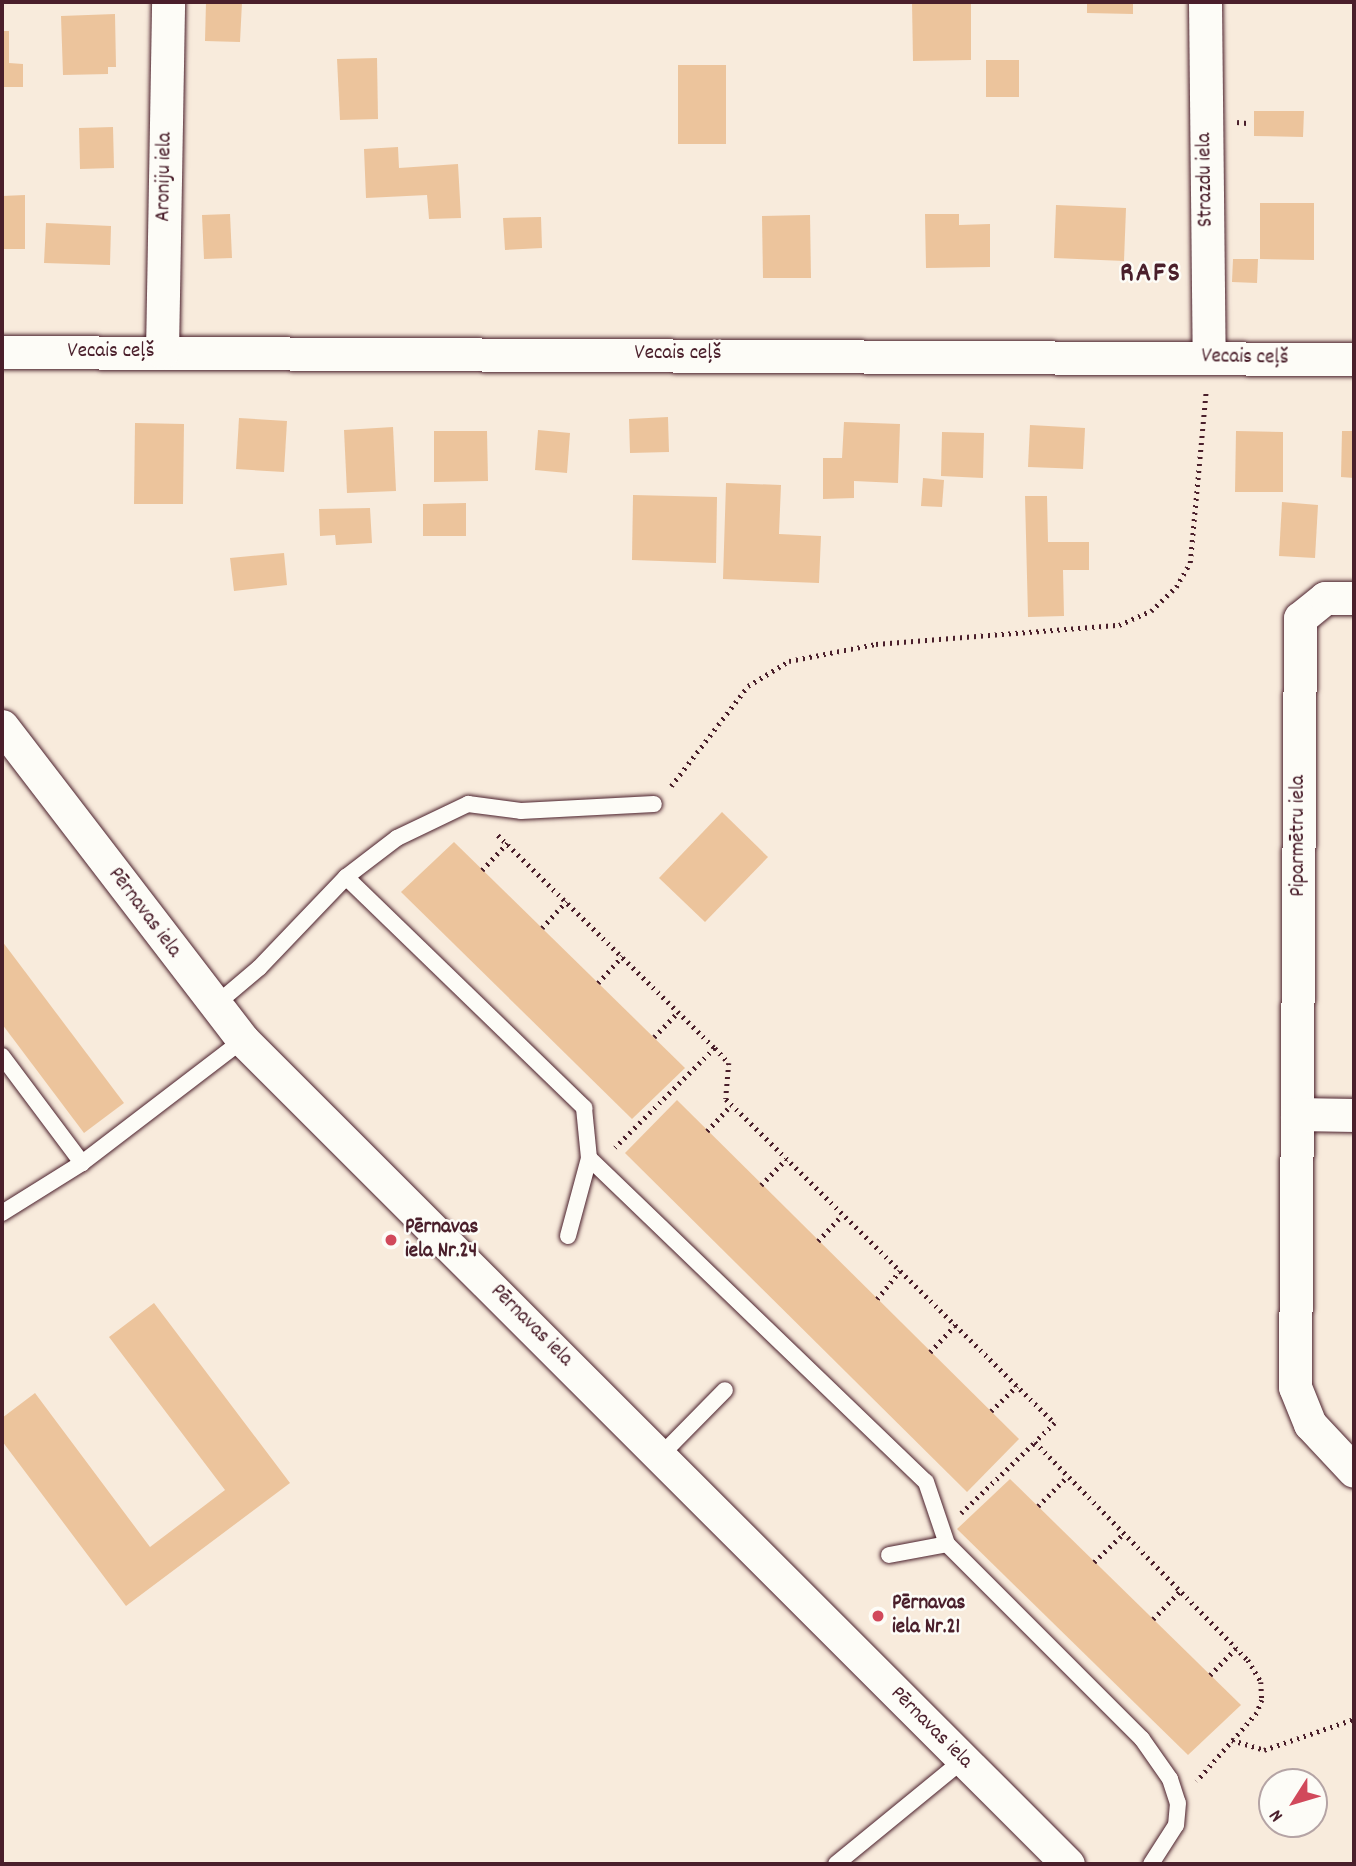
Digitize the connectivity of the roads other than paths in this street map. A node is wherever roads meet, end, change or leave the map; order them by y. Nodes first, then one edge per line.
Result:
1 (168, 2) edge
2 (1205, 2) edge
3 (2, 352) edge
4 (162, 352) junction
5 (1209, 357) junction
6 (1354, 359) edge
7 (1354, 598) edge
8 (2, 726) edge
9 (654, 804) road end
10 (346, 877) junction
11 (214, 1006) junction
12 (243, 1040) junction
13 (2, 1056) edge
14 (1297, 1114) junction
15 (1354, 1115) edge
16 (593, 1162) junction
17 (82, 1163) junction
18 (2, 1213) edge
19 (568, 1236) dead end
20 (724, 1390) dead end
21 (661, 1455) junction
22 (1354, 1471) edge
23 (945, 1537) junction
24 (889, 1555) dead end
25 (962, 1760) junction
26 (836, 1864) edge
27 (1068, 1864) edge
28 (1151, 1864) edge

1 - 4 street, Aroniju iela
2 - 5 street, Strazdu iela
3 - 4 street, Vecais ceļš
4 - 5 street, Vecais ceļš
5 - 6 street, Vecais ceļš
7 - 14 street, Piparmētru iela
8 - 11 street, Pērnavas iela
9 - 10 lane
10 - 11 lane
10 - 16 lane
11 - 12 street, Pērnavas iela
12 - 17 lane
12 - 21 street, Pērnavas iela
13 - 17 lane
14 - 15 street
14 - 22 street, Piparmētru iela
16 - 19 lane
16 - 23 lane
17 - 18 lane
20 - 21 lane
21 - 25 street, Pērnavas iela
23 - 24 lane
23 - 28 lane
25 - 26 lane
25 - 27 street, Pērnavas iela

